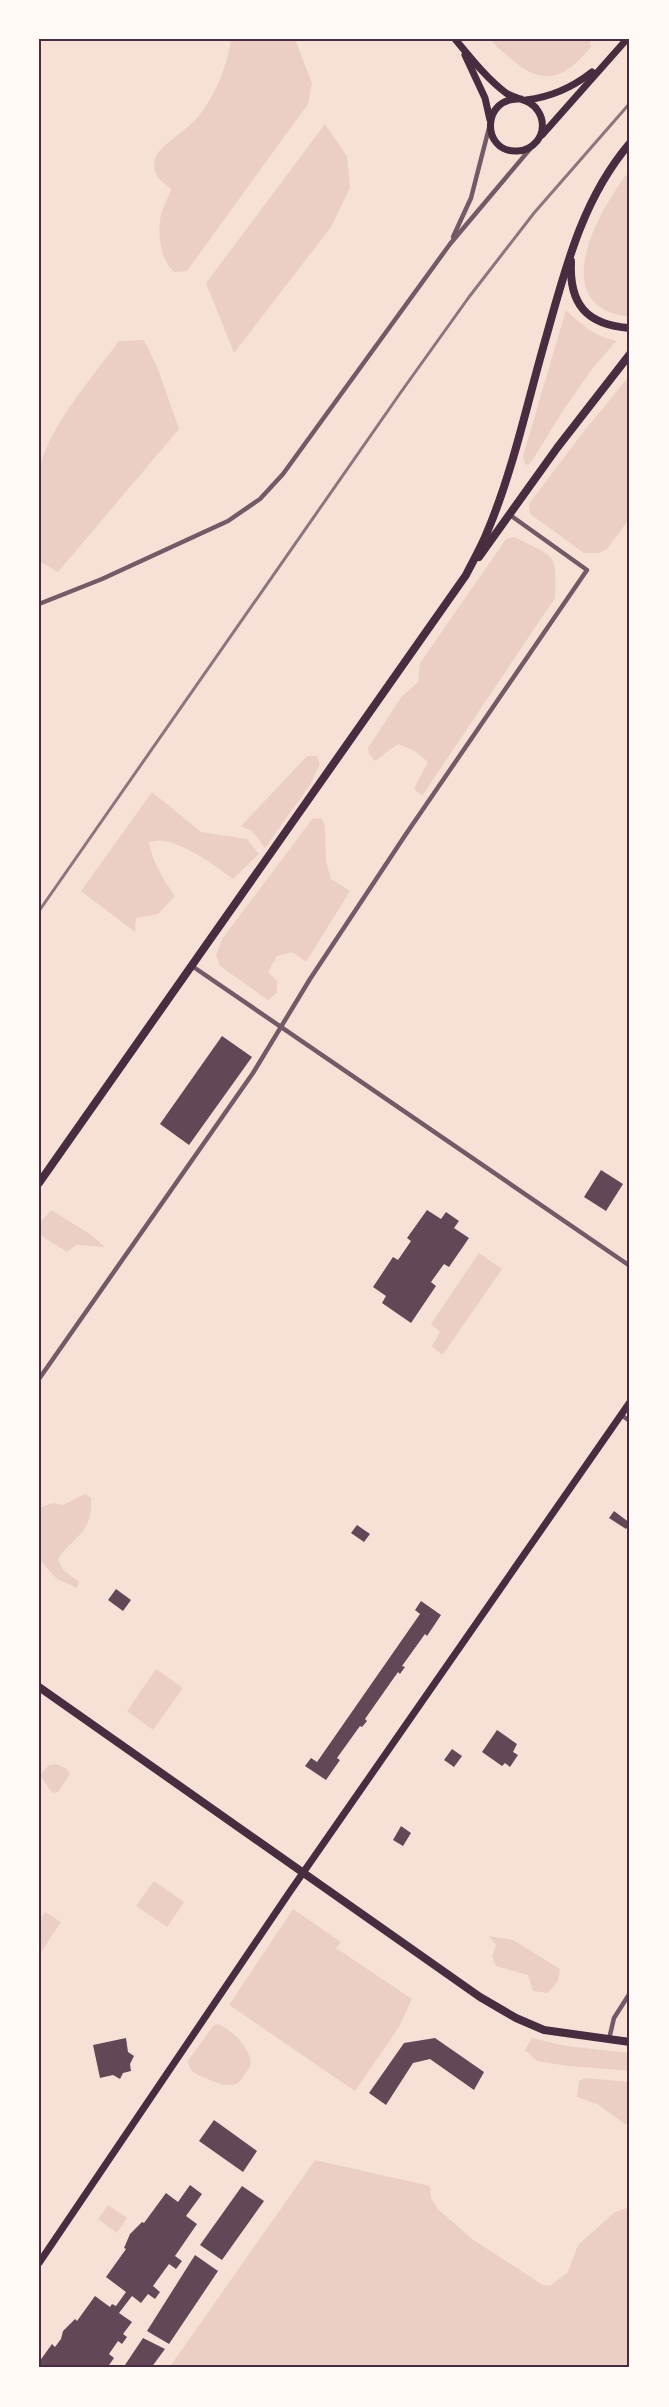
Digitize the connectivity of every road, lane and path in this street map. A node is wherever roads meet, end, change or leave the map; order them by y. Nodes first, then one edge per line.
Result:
1 (627, 39) edge
2 (458, 42) edge
3 (604, 63) junction
4 (523, 100) junction
5 (490, 124) junction
6 (537, 141) junction
7 (630, 143) edge
8 (450, 244) junction
9 (571, 250) junction
10 (630, 328) edge
11 (630, 354) edge
12 (510, 515) junction
13 (465, 575) junction
14 (39, 604) edge
15 (191, 966) junction
16 (281, 1027) junction
17 (39, 1183) edge
18 (630, 1266) edge
19 (39, 1379) edge
20 (630, 1402) edge
21 (621, 1415) junction
22 (630, 1421) edge
23 (39, 1687) edge
24 (303, 1873) junction
25 (630, 1993) edge
26 (609, 2039) junction
27 (630, 2042) edge
28 (39, 2263) edge

1 - 3 main road
2 - 4 main road
2 - 5 main road
3 - 4 main road
3 - 6 main road
4 - 5 main road
4 - 6 main road
5 - 6 main road
5 - 8 street
6 - 8 street
7 - 9 main road
8 - 14 street
9 - 10 main road
9 - 13 main road
11 - 12 main road
12 - 13 main road
12 - 16 street
13 - 15 main road
15 - 16 street
15 - 17 main road
16 - 18 street
16 - 19 street
20 - 21 main road
21 - 22 street
21 - 24 main road
23 - 24 main road
24 - 26 main road
24 - 28 main road
25 - 26 street
26 - 27 main road

